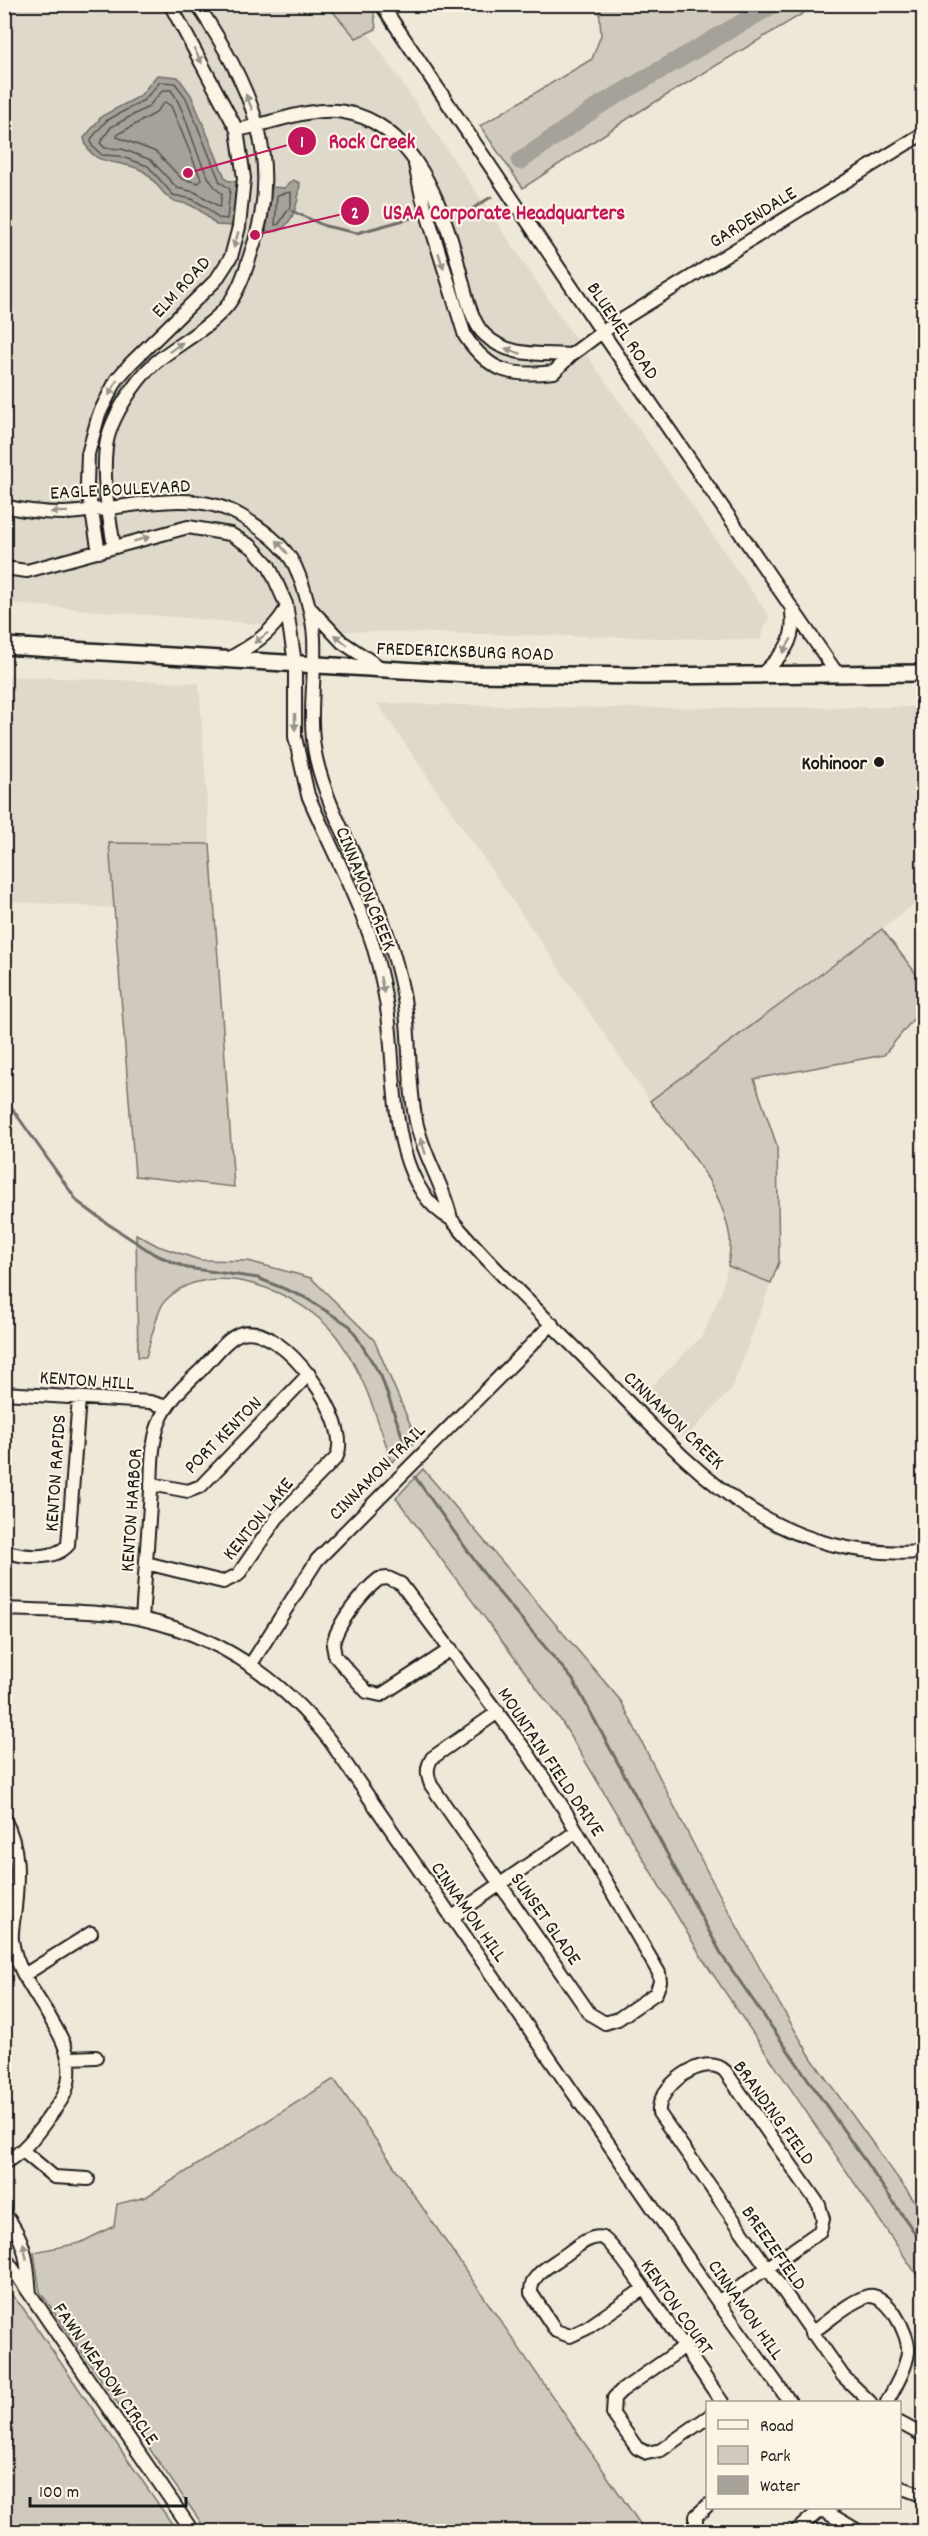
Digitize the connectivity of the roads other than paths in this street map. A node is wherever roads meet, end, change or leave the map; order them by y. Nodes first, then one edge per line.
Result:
1 (170, 4) edge
2 (198, 4) edge
3 (381, 4) edge
4 (259, 126) junction
5 (237, 130) junction
6 (924, 133) edge
7 (415, 164) junction
8 (602, 332) junction
9 (571, 355) junction
10 (4, 506) edge
11 (108, 508) junction
12 (91, 510) junction
13 (114, 547) junction
14 (99, 552) junction
15 (4, 568) edge
16 (307, 605) junction
17 (286, 609) junction
18 (792, 609) junction
19 (4, 646) edge
20 (228, 659) junction
21 (295, 663) junction
22 (313, 664) junction
23 (381, 668) junction
24 (924, 673) edge
25 (761, 675) junction
26 (838, 675) junction
27 (333, 806) junction
28 (316, 814) junction
29 (431, 1169) junction
30 (414, 1176) junction
31 (451, 1219) junction
32 (552, 1324) junction
33 (309, 1374) junction
34 (4, 1394) edge
35 (79, 1398) junction
36 (167, 1407) junction
37 (151, 1484) junction
38 (4, 1551) edge
39 (924, 1552) edge
40 (146, 1563) junction
41 (4, 1609) edge
42 (142, 1619) junction
43 (450, 1649) junction
44 (251, 1664) junction
45 (498, 1712) junction
46 (4, 1819) edge
47 (577, 1831) junction
48 (500, 1885) junction
49 (451, 1918) junction
50 (90, 1933) dead end
51 (24, 1975) junction
52 (660, 1982) joint
53 (96, 2057) dead end
54 (69, 2058) junction
55 (658, 2107) joint
56 (23, 2151) junction
57 (4, 2163) edge
58 (88, 2179) dead end
59 (4, 2213) edge
60 (17, 2229) junction
61 (4, 2236) edge
62 (4, 2256) edge
63 (767, 2269) junction
64 (643, 2289) junction
65 (30, 2295) junction
66 (718, 2302) junction
67 (812, 2333) junction
68 (684, 2347) junction
69 (721, 2401) edge
70 (788, 2401) edge
71 (868, 2401) edge
72 (888, 2401) edge
73 (706, 2418) edge
74 (901, 2424) edge
75 (924, 2436) edge
76 (901, 2487) edge
77 (924, 2496) edge
78 (706, 2507) edge
79 (819, 2509) edge
80 (822, 2509) edge
81 (193, 2532) edge
82 (696, 2532) edge
83 (795, 2532) edge
84 (861, 2532) edge

1 -> 5 street, ELM ROAD
4 -> 2 street, ELM ROAD
3 - 8 street, BLUEMEL ROAD
4 - 5 street
4 - 7 street
11 -> 4 street, ELM ROAD
5 -> 12 street, ELM ROAD
6 - 8 street, GARDENDALE
9 -> 7 street
7 -> 9 street, GARDENDALE
8 - 9 street, GARDENDALE
8 - 18 street, BLUEMEL ROAD
12 -> 10 street, EAGLE BOULEVARD
11 - 12 street, EAGLE BOULEVARD
11 - 13 street, ELM ROAD
16 -> 11 street, EAGLE BOULEVARD
12 - 14 street, ELM ROAD
13 - 14 street
13 -> 17 street
14 - 15 street
16 - 22 street, EAGLE BOULEVARD
23 -> 16 street
17 -> 20 street
17 - 21 street
18 -> 25 street
18 - 26 street, BLUEMEL ROAD
19 - 20 main road, FREDERICKSBURG ROAD
20 - 21 main road, FREDERICKSBURG ROAD
21 - 22 main road, FREDERICKSBURG ROAD
21 -> 28 street, CINNAMON CREEK
22 - 23 main road, FREDERICKSBURG ROAD
22 - 27 street, CINNAMON CREEK
23 - 25 main road, FREDERICKSBURG ROAD
24 - 26 main road, FREDERICKSBURG ROAD
25 - 26 main road, FREDERICKSBURG ROAD
27 - 28 street
29 -> 27 street, CINNAMON CREEK
28 -> 30 street, CINNAMON CREEK
29 - 30 street
29 - 31 street, CINNAMON CREEK
30 - 31 street, CINNAMON CREEK
31 - 32 street, CINNAMON CREEK
32 - 39 street, CINNAMON CREEK
32 - 44 street, CINNAMON TRAIL
33 - 36 street
33 - 37 street, PORT KENTON
33 - 40 street, KENTON LAKE
34 - 35 street, KENTON HILL
35 - 36 street, KENTON HILL
35 - 38 street, KENTON RAPIDS
36 - 37 street, KENTON HARBOR
37 - 40 street, KENTON HARBOR
40 - 42 street, KENTON HARBOR
41 - 42 street, CINNAMON HILL
42 - 44 street, CINNAMON HILL
43 - 43 street, MOUNTAIN FIELD DRIVE
43 - 45 street, MOUNTAIN FIELD DRIVE
44 - 49 street, CINNAMON HILL
45 - 47 street, MOUNTAIN FIELD DRIVE
45 - 48 street, SUNSET GLADE
46 - 51 street
47 - 48 street
47 - 52 street, MOUNTAIN FIELD DRIVE
48 - 49 street
48 - 52 street, SUNSET GLADE
49 - 66 street, CINNAMON HILL
50 - 51 street
51 - 54 street
53 - 54 street
54 - 56 street
55 - 63 street, BREEZEFIELD
55 - 63 street, BRANDING FIELD
56 - 57 street
56 - 58 street
59 - 60 street, FAWN MEADOW CIRCLE
60 - 61 street
65 -> 60 street, FAWN MEADOW CIRCLE
62 - 65 street, FAWN MEADOW CIRCLE
63 - 66 street
63 - 67 street, BREEZEFIELD
64 - 64 street, KENTON COURT
64 - 68 street, KENTON COURT
65 - 81 street, FAWN MEADOW CIRCLE
66 - 70 street, CINNAMON HILL
67 - 71 street, BREEZEFIELD
67 - 72 street
68 - 69 street, KENTON COURT
68 - 73 street
74 - 75 street
76 - 77 street
78 - 82 street
79 - 83 street
80 - 84 street

